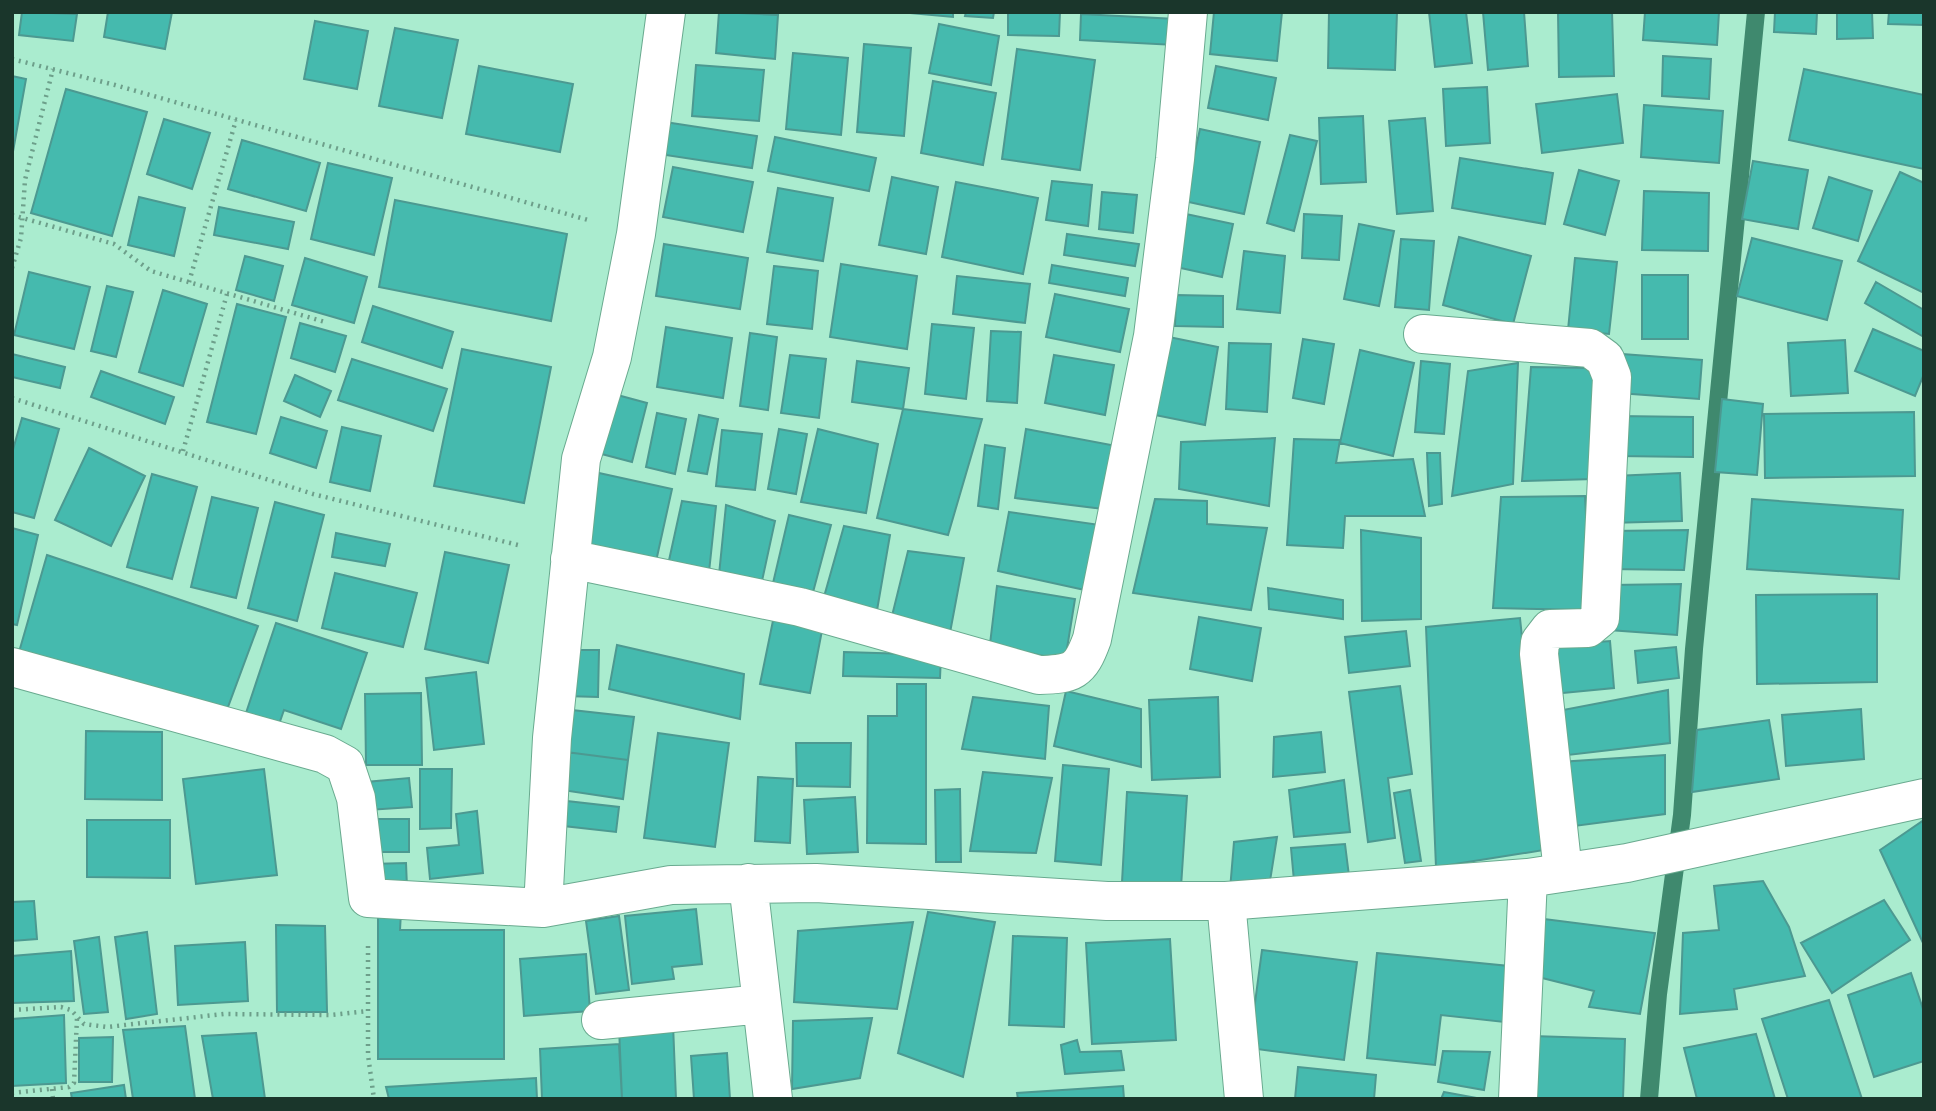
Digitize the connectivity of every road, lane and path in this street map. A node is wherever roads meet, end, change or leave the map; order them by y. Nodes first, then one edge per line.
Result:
1 (666, 12) edge
2 (1188, 12) edge
3 (12, 59) edge
4 (53, 69) junction
5 (236, 120) junction
6 (12, 215) edge
7 (22, 217) junction
8 (636, 234) junction
9 (12, 268) edge
10 (189, 282) junction
11 (227, 293) junction
12 (325, 322) dead end
13 (1423, 334) dead end
14 (12, 398) edge
15 (183, 451) junction
16 (570, 559) junction
17 (12, 667) edge
18 (1924, 798) edge
19 (1546, 875) junction
20 (748, 883) junction
21 (369, 898) junction
22 (1226, 901) junction
23 (543, 908) junction
24 (762, 1004) junction
25 (12, 1010) edge
26 (368, 1011) junction
27 (77, 1017) junction
28 (601, 1020) dead end
29 (52, 1089) junction
30 (12, 1093) edge
31 (53, 1099) edge
32 (374, 1099) edge
33 (773, 1099) edge
34 (1244, 1099) edge
35 (1518, 1099) edge

1 - 8 street
2 - 16 street
3 - 4 path
4 - 5 path
4 - 7 path
5 - 8 path
5 - 10 path
6 - 7 path
7 - 9 path
7 - 10 path
8 - 16 street
10 - 11 path
11 - 12 path
11 - 15 path
13 - 19 street
14 - 15 path
15 - 16 path
16 - 23 street
17 - 21 street
18 - 19 street
19 - 22 street
19 - 35 street
20 - 22 street
20 - 23 street
20 - 24 street
21 - 23 street
21 - 26 path
22 - 34 street
24 - 28 street
24 - 33 street
25 - 27 path
26 - 27 path
26 - 32 path
27 - 29 path
29 - 30 path
29 - 31 path

